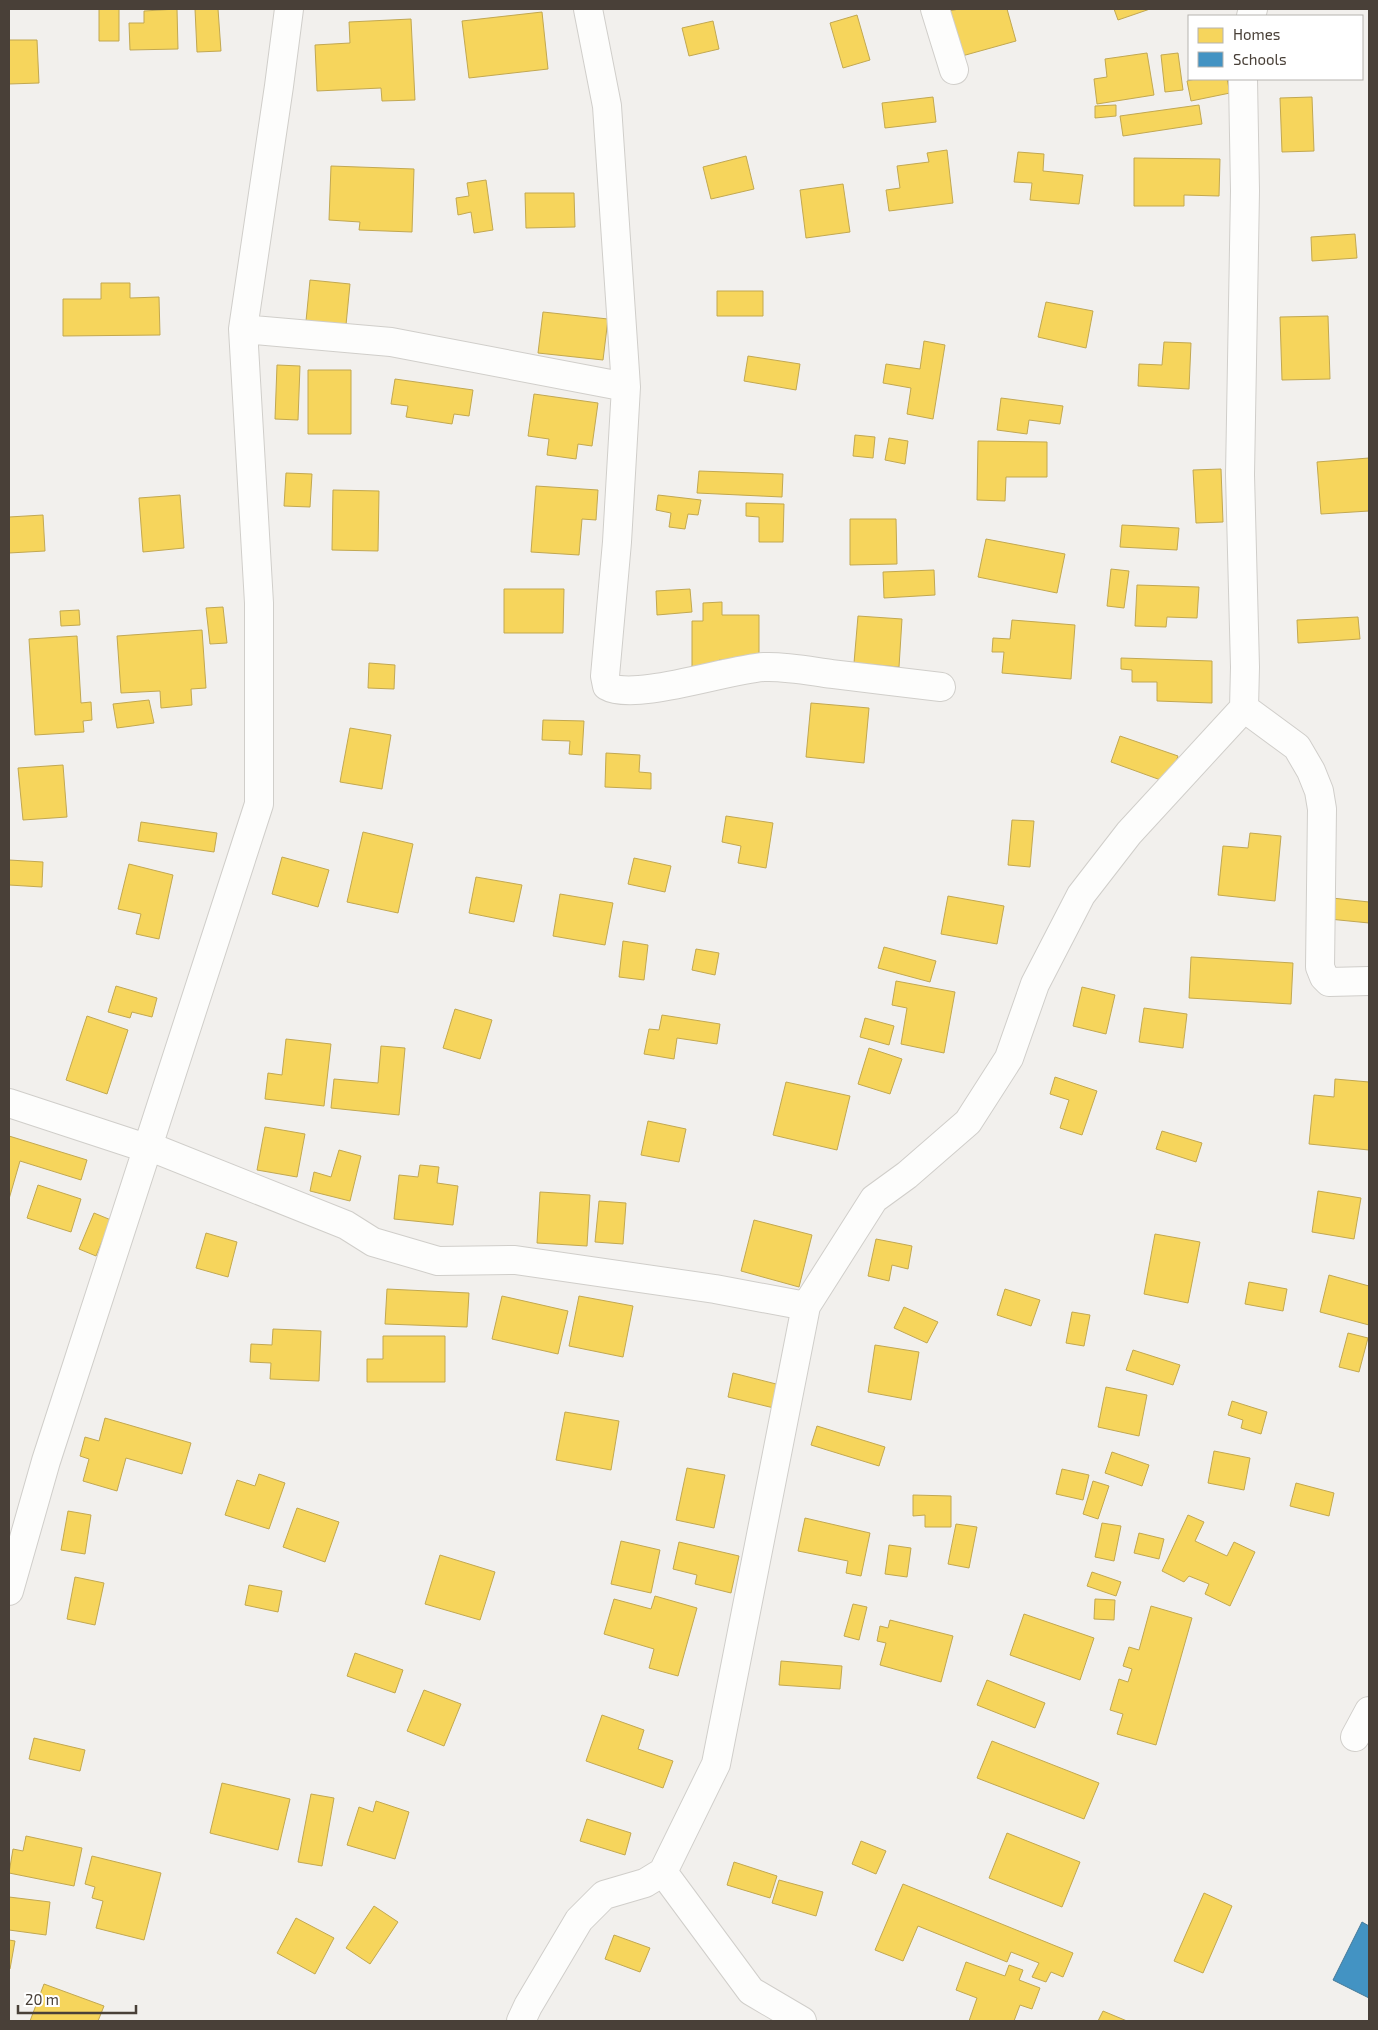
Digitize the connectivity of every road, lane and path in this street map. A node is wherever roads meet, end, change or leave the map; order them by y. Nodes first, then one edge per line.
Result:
1 (289, 9) edge
2 (588, 9) edge
3 (935, 9) edge
4 (954, 70) dead end
5 (1243, 80) edge
6 (243, 329) junction
7 (626, 388) junction
8 (941, 688) dead end
9 (1244, 708) junction
10 (1369, 981) edge
11 (9, 1103) edge
12 (148, 1146) junction
13 (806, 1306) junction
14 (9, 1591) edge
15 (1369, 1711) edge
16 (1355, 1737) dead end
17 (663, 1872) junction
18 (521, 2021) edge
19 (802, 2021) edge

1 - 6 street
2 - 7 street
3 - 4 street
5 - 9 street
6 - 7 street
6 - 12 street
7 - 8 street
9 - 10 street
9 - 13 street
11 - 12 street
12 - 13 street
12 - 14 street
13 - 17 street
15 - 16 street
17 - 18 street
17 - 19 street

